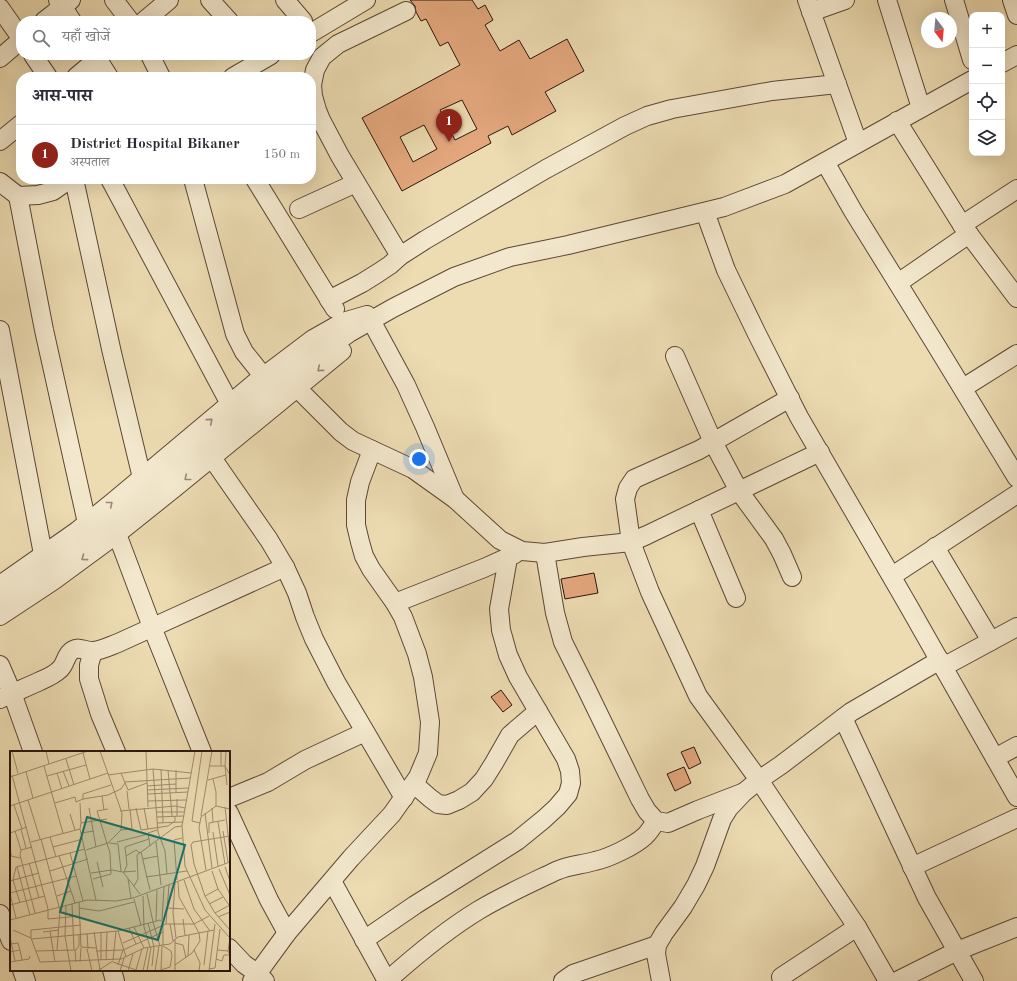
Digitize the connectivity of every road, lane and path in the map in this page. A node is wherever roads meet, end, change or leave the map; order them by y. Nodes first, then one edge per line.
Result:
1 (114, 0) edge
2 (169, 0) edge
3 (210, 0) edge
4 (285, 0) edge
5 (366, 0) edge
6 (845, 0) edge
7 (887, 0) edge
8 (954, 0) edge
9 (1012, 0) edge
10 (809, 6) edge
11 (66, 7) edge
12 (0, 8) edge
13 (406, 11) dead end
14 (1017, 15) edge
15 (52, 16) edge
16 (126, 16) edge
17 (150, 16) edge
18 (224, 16) edge
19 (298, 16) edge
20 (316, 25) edge
21 (16, 32) edge
22 (16, 44) edge
23 (969, 50) edge
24 (1017, 55) edge
25 (0, 58) edge
26 (36, 60) edge
27 (94, 60) edge
28 (100, 60) edge
29 (152, 60) edge
30 (258, 60) edge
31 (1005, 61) edge
32 (45, 72) edge
33 (81, 72) edge
34 (106, 72) edge
35 (158, 72) edge
36 (240, 72) edge
37 (315, 72) edge
38 (969, 82) edge
39 (837, 84) junction
40 (921, 108) junction
41 (316, 110) edge
42 (897, 121) junction
43 (16, 128) edge
44 (0, 141) edge
45 (858, 143) junction
46 (825, 162) junction
47 (0, 182) edge
48 (356, 183) junction
49 (63, 184) edge
50 (75, 184) edge
51 (113, 184) edge
52 (194, 184) edge
53 (257, 184) edge
54 (1017, 189) edge
55 (18, 196) junction
56 (299, 209) dead end
57 (705, 212) junction
58 (965, 229) junction
59 (400, 256) junction
60 (898, 283) junction
61 (1017, 298) edge
62 (329, 300) junction
63 (392, 308) junction
64 (343, 322) junction
65 (373, 324) junction
66 (0, 330) edge
67 (1017, 354) edge
68 (676, 356) dead end
69 (270, 380) junction
70 (296, 388) junction
71 (963, 388) junction
72 (790, 398) junction
73 (230, 404) junction
74 (713, 442) junction
75 (372, 450) junction
76 (820, 452) junction
77 (212, 458) junction
78 (142, 478) junction
79 (1017, 478) edge
80 (739, 491) junction
81 (1017, 494) edge
82 (455, 499) junction
83 (699, 510) junction
84 (87, 523) junction
85 (117, 534) junction
86 (631, 542) junction
87 (935, 547) junction
88 (545, 553) junction
89 (43, 554) junction
90 (515, 555) junction
91 (285, 567) junction
92 (892, 576) junction
93 (792, 577) dead end
94 (0, 585) edge
95 (736, 598) dead end
96 (0, 602) edge
97 (395, 603) junction
98 (0, 616) edge
99 (152, 627) junction
100 (1017, 627) edge
101 (991, 641) junction
102 (93, 651) junction
103 (941, 663) junction
104 (0, 665) edge
105 (6, 696) edge
106 (538, 711) junction
107 (843, 718) junction
108 (365, 732) junction
109 (1017, 746) edge
110 (33, 751) edge
111 (116, 751) edge
112 (202, 751) edge
113 (995, 758) junction
114 (759, 780) junction
115 (409, 791) junction
116 (743, 793) junction
117 (1017, 797) edge
118 (230, 798) edge
119 (230, 815) edge
120 (1017, 818) edge
121 (656, 821) junction
122 (912, 867) junction
123 (332, 880) junction
124 (0, 914) edge
125 (856, 927) junction
126 (1017, 927) edge
127 (287, 933) junction
128 (10, 939) edge
129 (364, 940) junction
130 (657, 945) junction
131 (230, 949) edge
132 (957, 951) junction
133 (22, 971) edge
134 (112, 971) edge
135 (781, 977) dead end
136 (258, 978) edge
137 (26, 981) edge
138 (115, 981) edge
139 (387, 981) edge
140 (563, 981) edge
141 (661, 981) edge
142 (888, 981) edge
143 (897, 981) edge
144 (974, 981) edge

1 - 16 street
2 - 17 street
3 - 18 street
4 - 19 street
5 - 20 street
6 - 10 street
7 - 40 street
8 - 23 street
9 - 14 street
10 - 39 street
11 - 15 street
12 - 21 street
13 - 37 street
22 - 25 street
24 - 31 street
26 - 32 street
27 - 33 street
28 - 34 street
29 - 35 street
30 - 36 street
38 - 40 street
39 - 45 street
39 - 59 street
40 - 42 street
41 - 48 street
42 - 45 street
42 - 58 street
43 - 44 street
45 - 46 street
46 - 57 street
46 - 60 street
47 - 55 street
48 - 56 street
48 - 59 street
49 - 55 street
50 - 78 street
51 - 73 street
52 - 69 street
53 - 62 street
54 - 58 street
55 - 84 street
57 - 63 street
57 - 72 street
58 - 60 street
58 - 61 street
59 - 62 street
60 - 71 street
62 - 64 street
63 - 64 street
63 - 65 street
63 - 69 street
64 - 69 street
65 -> 70 street
65 - 82 street
66 - 89 street
67 - 71 street
68 - 74 street
69 - 73 street
69 - 96 street
70 - 75 street
70 - 77 street
71 - 79 street
72 - 74 street
72 - 76 street
78 -> 73 street
74 - 80 street
74 - 86 street
75 - 82 street
75 - 97 street
76 - 80 street
76 - 92 street
77 -> 85 street
77 - 91 street
84 -> 78 street
80 - 83 street
80 - 93 street
81 - 87 street
82 - 90 street
83 - 86 street
83 - 95 street
84 - 89 street
85 -> 98 street
85 - 99 street
86 - 88 street
86 - 114 street
87 - 92 street
87 - 101 street
88 - 90 street
88 - 121 street
89 - 94 street
90 - 97 street
90 - 106 street
91 - 99 street
91 - 108 street
92 - 103 street
97 - 115 street
99 - 102 street
99 - 112 street
100 - 101 street
101 - 103 street
102 - 105 street
102 - 111 street
103 - 107 street
103 - 113 street
104 - 105 street
105 - 110 street
106 - 115 street
106 - 129 street
107 - 114 street
107 - 122 street
108 - 115 street
108 - 118 street
109 - 113 street
113 - 117 street
114 - 116 street
114 - 125 street
115 - 123 street
116 - 121 street
116 - 130 street
119 - 127 street
120 - 122 street
121 - 139 street
122 - 132 street
123 - 127 street
123 - 129 street
124 - 128 street
125 - 135 street
125 - 142 street
126 - 132 street
127 - 136 street
129 - 139 street
130 - 140 street
130 - 141 street
131 - 136 street
132 - 143 street
132 - 144 street
133 - 137 street
134 - 138 street

